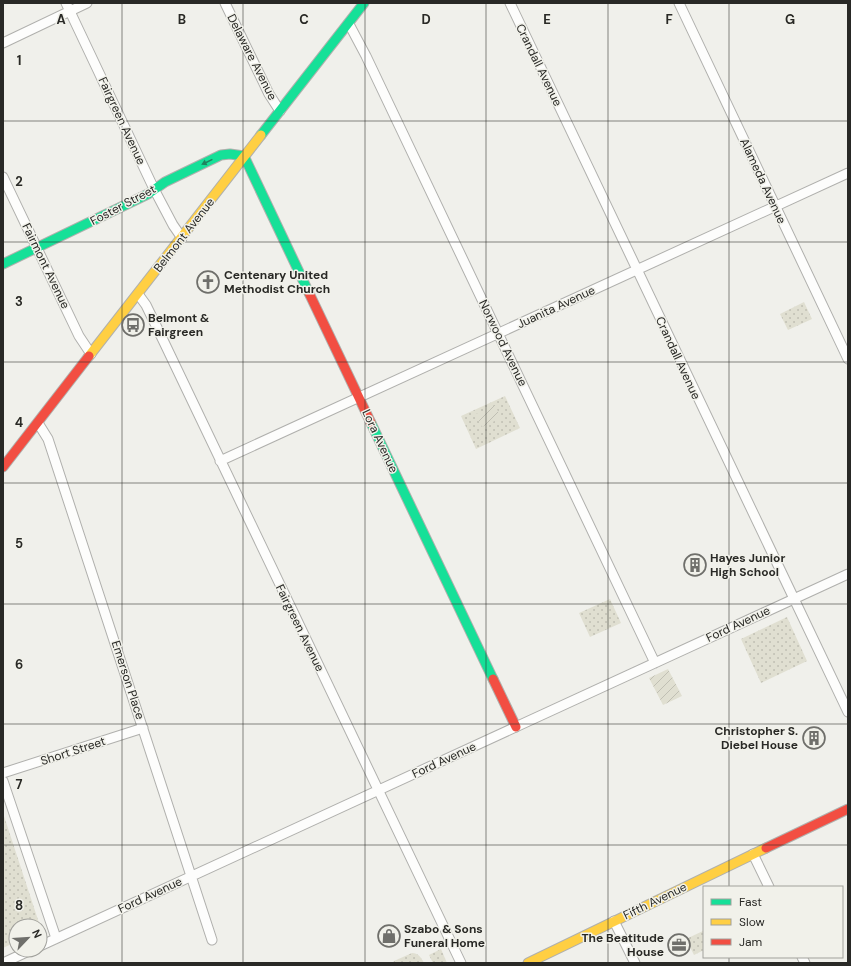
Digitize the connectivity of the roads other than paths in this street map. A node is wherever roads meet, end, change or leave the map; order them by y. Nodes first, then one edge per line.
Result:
1 (87, 3) edge
2 (225, 3) edge
3 (364, 3) edge
4 (510, 3) edge
5 (679, 3) edge
6 (68, 7) edge
7 (348, 24) junction
8 (3, 43) edge
9 (280, 110) junction
10 (244, 156) junction
11 (848, 174) edge
12 (3, 177) edge
13 (154, 190) junction
14 (776, 207) junction
15 (182, 238) junction
16 (37, 248) junction
17 (3, 264) edge
18 (637, 270) junction
19 (138, 294) junction
20 (498, 334) junction
21 (91, 354) junction
22 (848, 359) edge
23 (360, 397) junction
24 (38, 423) junction
25 (220, 461) junction
26 (3, 467) edge
27 (848, 574) edge
28 (794, 599) junction
29 (655, 663) junction
30 (848, 712) edge
31 (516, 727) junction
32 (143, 728) junction
33 (3, 773) edge
34 (3, 781) edge
35 (378, 790) junction
36 (848, 809) edge
37 (753, 854) junction
38 (192, 876) junction
39 (769, 886) edge
40 (614, 921) junction
41 (56, 938) junction
42 (212, 940) dead end
43 (48, 942) edge
44 (14, 958) edge
45 (3, 963) edge
46 (461, 963) edge
47 (528, 963) edge
48 (635, 963) edge

1 - 6 street
2 - 9 street, Delaware Avenue
3 - 7 street, Belmont Avenue
4 - 18 street, Crandall Avenue
5 - 14 street, Alameda Avenue
6 - 8 street
6 - 13 street, Fairgreen Avenue
7 - 9 street, Belmont Avenue
7 - 20 street, Norwood Avenue
9 - 10 street, Belmont Avenue
10 -> 13 street, Foster Street
10 - 15 street, Belmont Avenue
10 - 23 street, Lora Avenue
11 - 14 street, Juanita Avenue
12 - 16 street, Fairmont Avenue
13 - 15 street, Fairgreen Avenue
13 - 16 street, Foster Street
14 - 18 street, Juanita Avenue
14 - 22 street, Alameda Avenue
15 - 19 street, Belmont Avenue
16 - 17 street, Foster Street
16 - 21 street, Fairmont Avenue
18 - 20 street, Juanita Avenue
18 - 28 street, Crandall Avenue
19 - 21 street, Belmont Avenue
19 - 25 street, Fairgreen Avenue
20 - 23 street, Juanita Avenue
20 - 29 street, Norwood Avenue
21 - 24 street, Belmont Avenue
23 - 25 street, Juanita Avenue
23 - 31 street, Lora Avenue
24 - 26 street, Belmont Avenue
24 - 32 street, Emerson Place
25 - 35 street, Fairgreen Avenue
27 - 28 street, Ford Avenue
28 - 29 street, Ford Avenue
28 - 30 street, Crandall Avenue
29 - 31 street, Ford Avenue
31 - 35 street, Ford Avenue
32 - 33 street, Short Street
32 - 38 street, Emerson Place
34 - 41 street
35 - 38 street, Ford Avenue
35 - 46 street, Fairgreen Avenue
36 - 37 street, Fifth Avenue
37 - 39 street
37 - 40 street, Fifth Avenue
38 - 41 street, Ford Avenue
38 - 42 street, Emerson Place
40 - 47 street, Fifth Avenue
40 - 48 street
41 - 43 street, Ford Avenue
44 - 45 street

